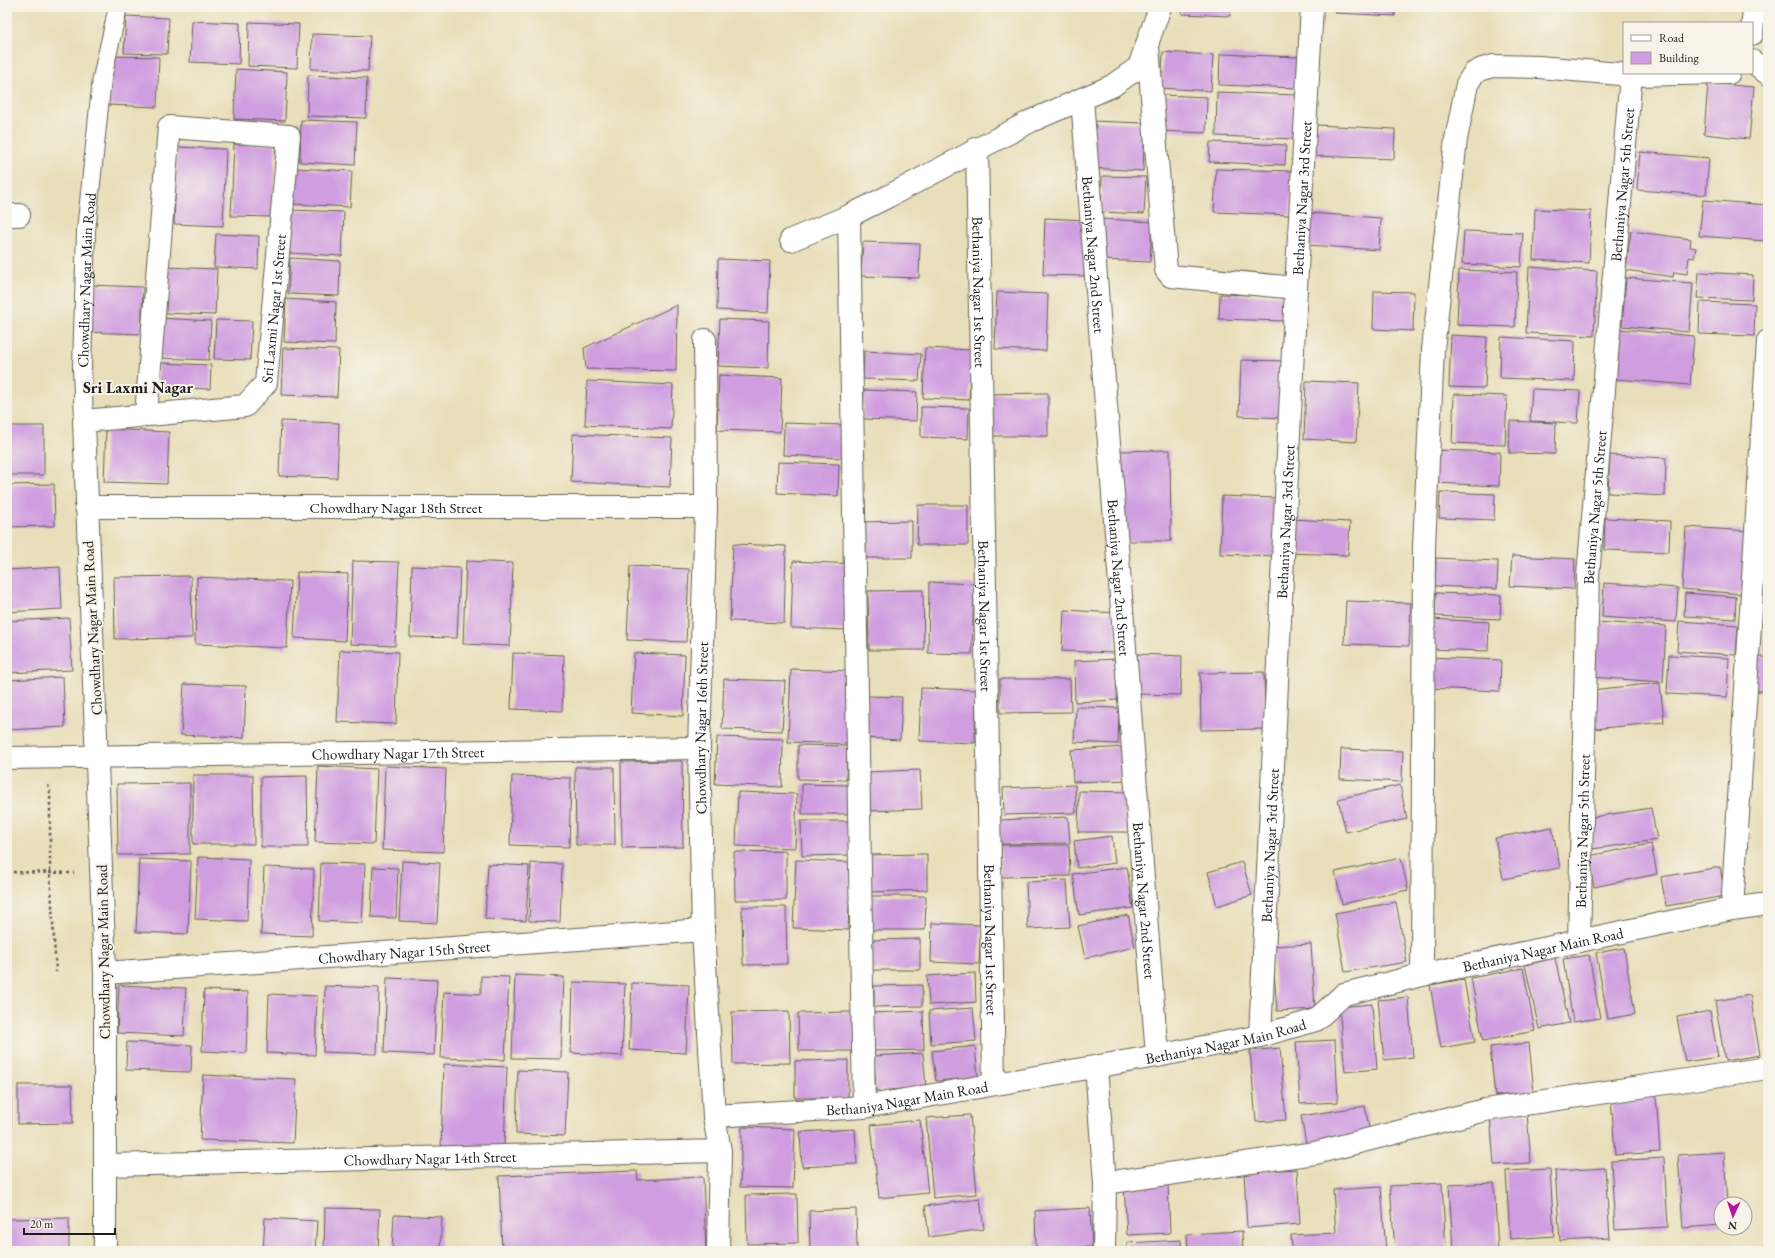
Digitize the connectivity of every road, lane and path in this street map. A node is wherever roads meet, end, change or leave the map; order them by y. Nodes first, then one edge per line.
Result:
1 (118, 7) edge
2 (1160, 7) edge
3 (1312, 7) edge
4 (1754, 7) edge
5 (1753, 22) edge
6 (1148, 44) junction
7 (1753, 62) edge
8 (1680, 74) edge
9 (1768, 74) edge
10 (1631, 75) junction
11 (1082, 99) junction
12 (977, 148) junction
13 (849, 216) junction
14 (791, 240) dead end
15 (1296, 288) junction
16 (705, 340) dead end
17 (1768, 341) edge
18 (146, 415) junction
19 (84, 421) junction
20 (86, 507) junction
21 (706, 507) junction
22 (699, 748) junction
23 (97, 757) junction
24 (7, 758) edge
25 (46, 781) dead end
26 (7, 872) edge
27 (50, 872) junction
28 (1768, 904) edge
29 (1732, 910) junction
30 (703, 930) junction
31 (1579, 941) junction
32 (56, 972) dead end
33 (105, 973) junction
34 (1422, 975) junction
35 (1260, 1036) junction
36 (1156, 1056) junction
37 (1096, 1067) junction
38 (1768, 1068) edge
39 (994, 1084) junction
40 (864, 1108) junction
41 (714, 1116) junction
42 (720, 1151) junction
43 (105, 1165) junction
44 (1105, 1184) junction
45 (105, 1251) edge
46 (718, 1251) edge
47 (1104, 1251) edge

1 - 19 lane, Chowdhary Nagar Main Road
2 - 6 street
3 - 15 street, Bethaniya Nagar 3rd Street
4 - 5 street
6 - 11 street
6 - 15 street
7 - 9 street
8 - 10 street
10 - 31 street, Bethaniya Nagar 5th Street
10 - 34 street
11 - 12 street
11 - 36 street, Bethaniya Nagar 2nd Street
12 - 13 street
12 - 39 street, Bethaniya Nagar 1st Street
13 - 14 street
13 - 40 street
15 - 35 street, Bethaniya Nagar 3rd Street
16 - 21 street, Chowdhary Nagar 16th Street
17 - 29 street
18 - 18 street, Sri Laxmi Nagar 1st Street
18 - 19 street, Sri Laxmi Nagar 1st Street
19 - 20 street, Chowdhary Nagar Main Road
20 - 21 street, Chowdhary Nagar 18th Street
20 - 23 street, Chowdhary Nagar Main Road
21 - 22 street, Chowdhary Nagar 16th Street
22 - 23 street, Chowdhary Nagar 17th Street
22 - 30 street, Chowdhary Nagar 16th Street
23 - 24 street, Chowdhary Nagar 17th Street
23 - 33 street, Chowdhary Nagar Main Road
25 - 27 path
26 - 27 path
27 - 32 path
28 - 29 street, Bethaniya Nagar Main Road
29 - 31 street, Bethaniya Nagar Main Road
30 - 33 street, Chowdhary Nagar 15th Street
30 - 41 street, Chowdhary Nagar 16th Street
31 - 34 street, Bethaniya Nagar Main Road
33 - 43 street, Chowdhary Nagar Main Road
34 - 35 street, Bethaniya Nagar Main Road
35 - 36 street, Bethaniya Nagar Main Road
36 - 37 street, Bethaniya Nagar Main Road
37 - 39 street, Bethaniya Nagar Main Road
37 - 44 street
38 - 44 street
39 - 40 street, Bethaniya Nagar Main Road
40 - 41 street, Bethaniya Nagar Main Road
41 - 42 street
42 - 43 street, Chowdhary Nagar 14th Street
42 - 46 street
43 - 45 street, Chowdhary Nagar Main Road
44 - 47 street

